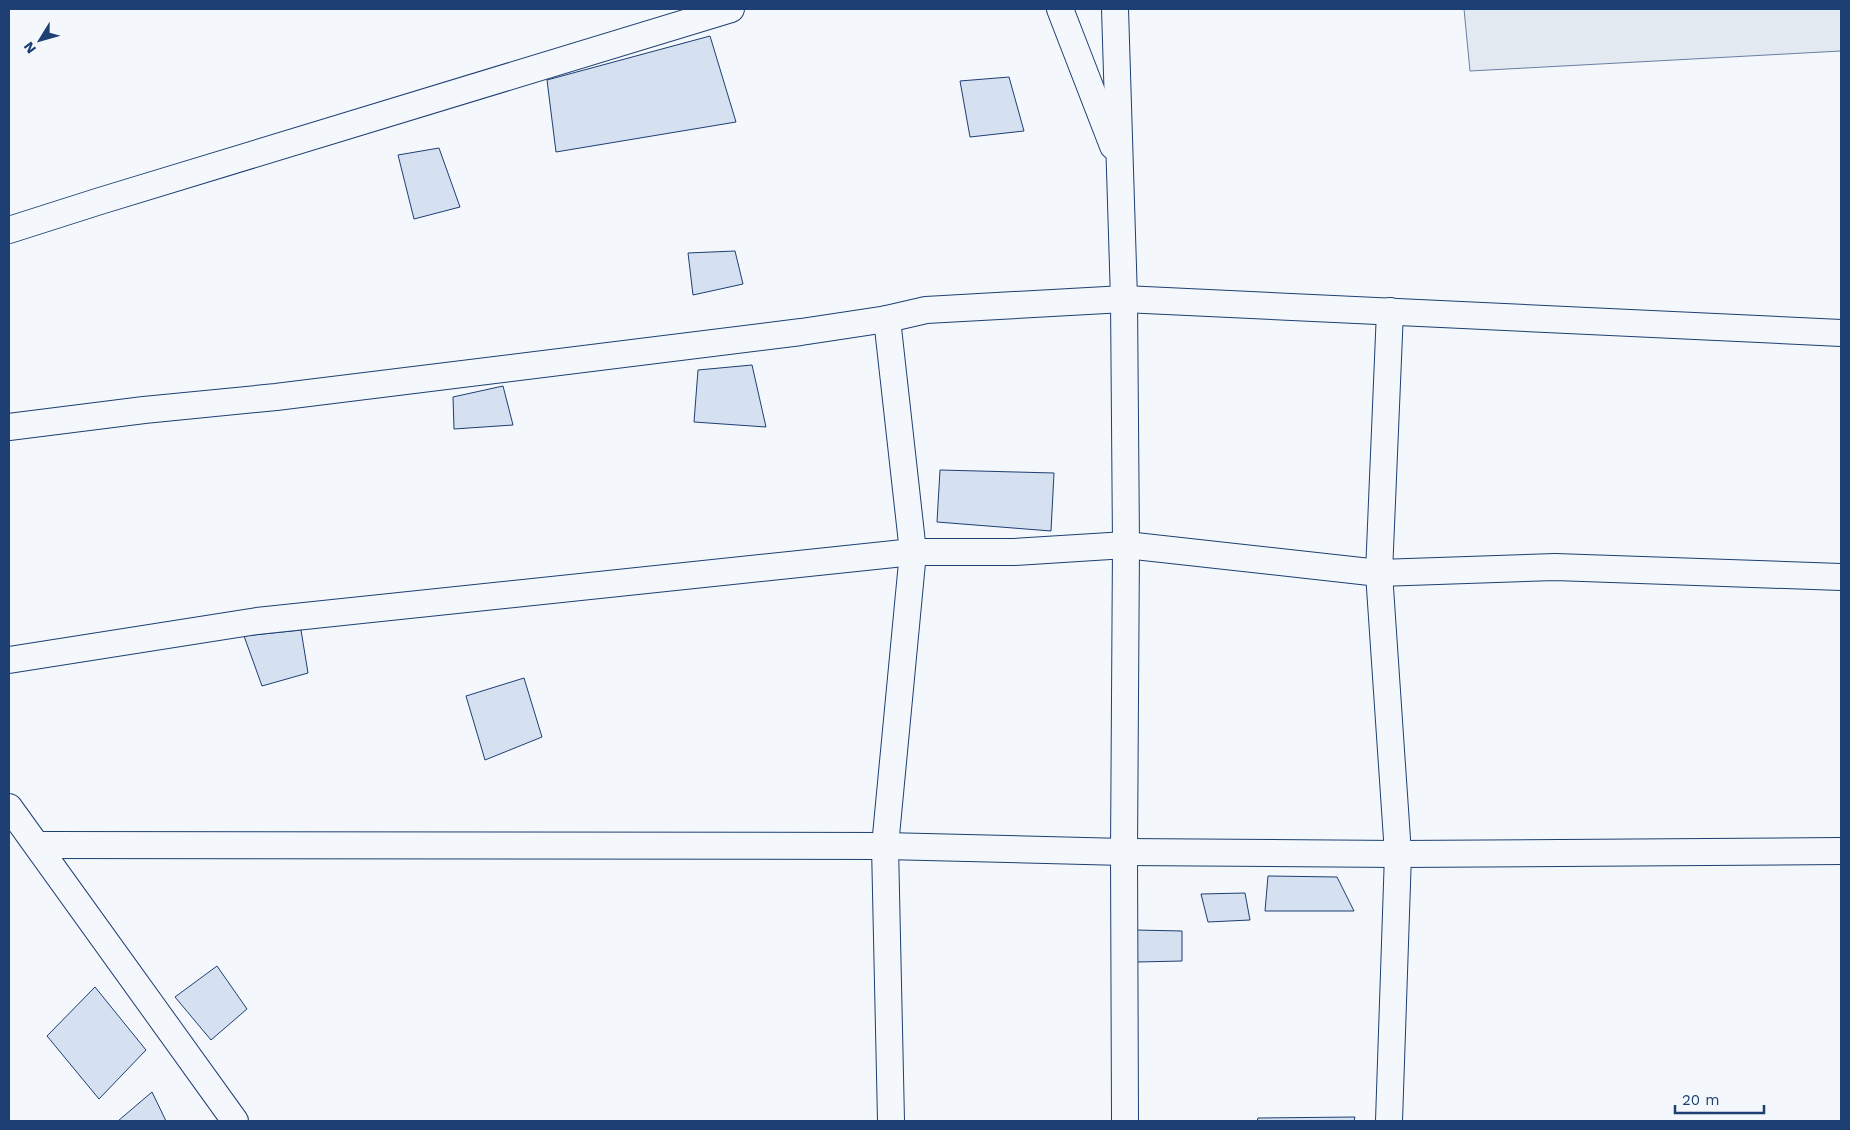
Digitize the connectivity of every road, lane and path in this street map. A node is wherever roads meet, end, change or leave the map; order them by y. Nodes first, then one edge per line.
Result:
1 (731, 9) edge
2 (1060, 9) edge
3 (1116, 9) edge
4 (1120, 163) junction
5 (9, 230) edge
6 (1124, 299) junction
7 (1390, 311) junction
8 (888, 320) junction
9 (1841, 333) edge
10 (9, 427) edge
11 (1126, 545) junction
12 (913, 552) junction
13 (1379, 573) junction
14 (1841, 577) edge
15 (9, 660) edge
16 (9, 807) edge
17 (38, 845) junction
18 (885, 846) junction
19 (1124, 852) junction
20 (1841, 852) edge
21 (1398, 854) junction
22 (235, 1121) edge
23 (891, 1121) edge
24 (1124, 1121) edge
25 (1389, 1121) edge

1 - 5 street
2 - 4 street
3 - 4 street
4 - 6 street
6 - 7 street
6 - 8 street
6 - 11 street
7 - 9 street
7 - 13 street
8 - 10 street
8 - 12 street
11 - 12 street
11 - 13 street
11 - 19 street
12 - 15 street
12 - 18 street
13 - 14 street
13 - 21 street
16 - 17 street
17 - 18 street
17 - 22 street
18 - 19 street
18 - 23 street
19 - 21 street
19 - 24 street
20 - 21 street
21 - 25 street

